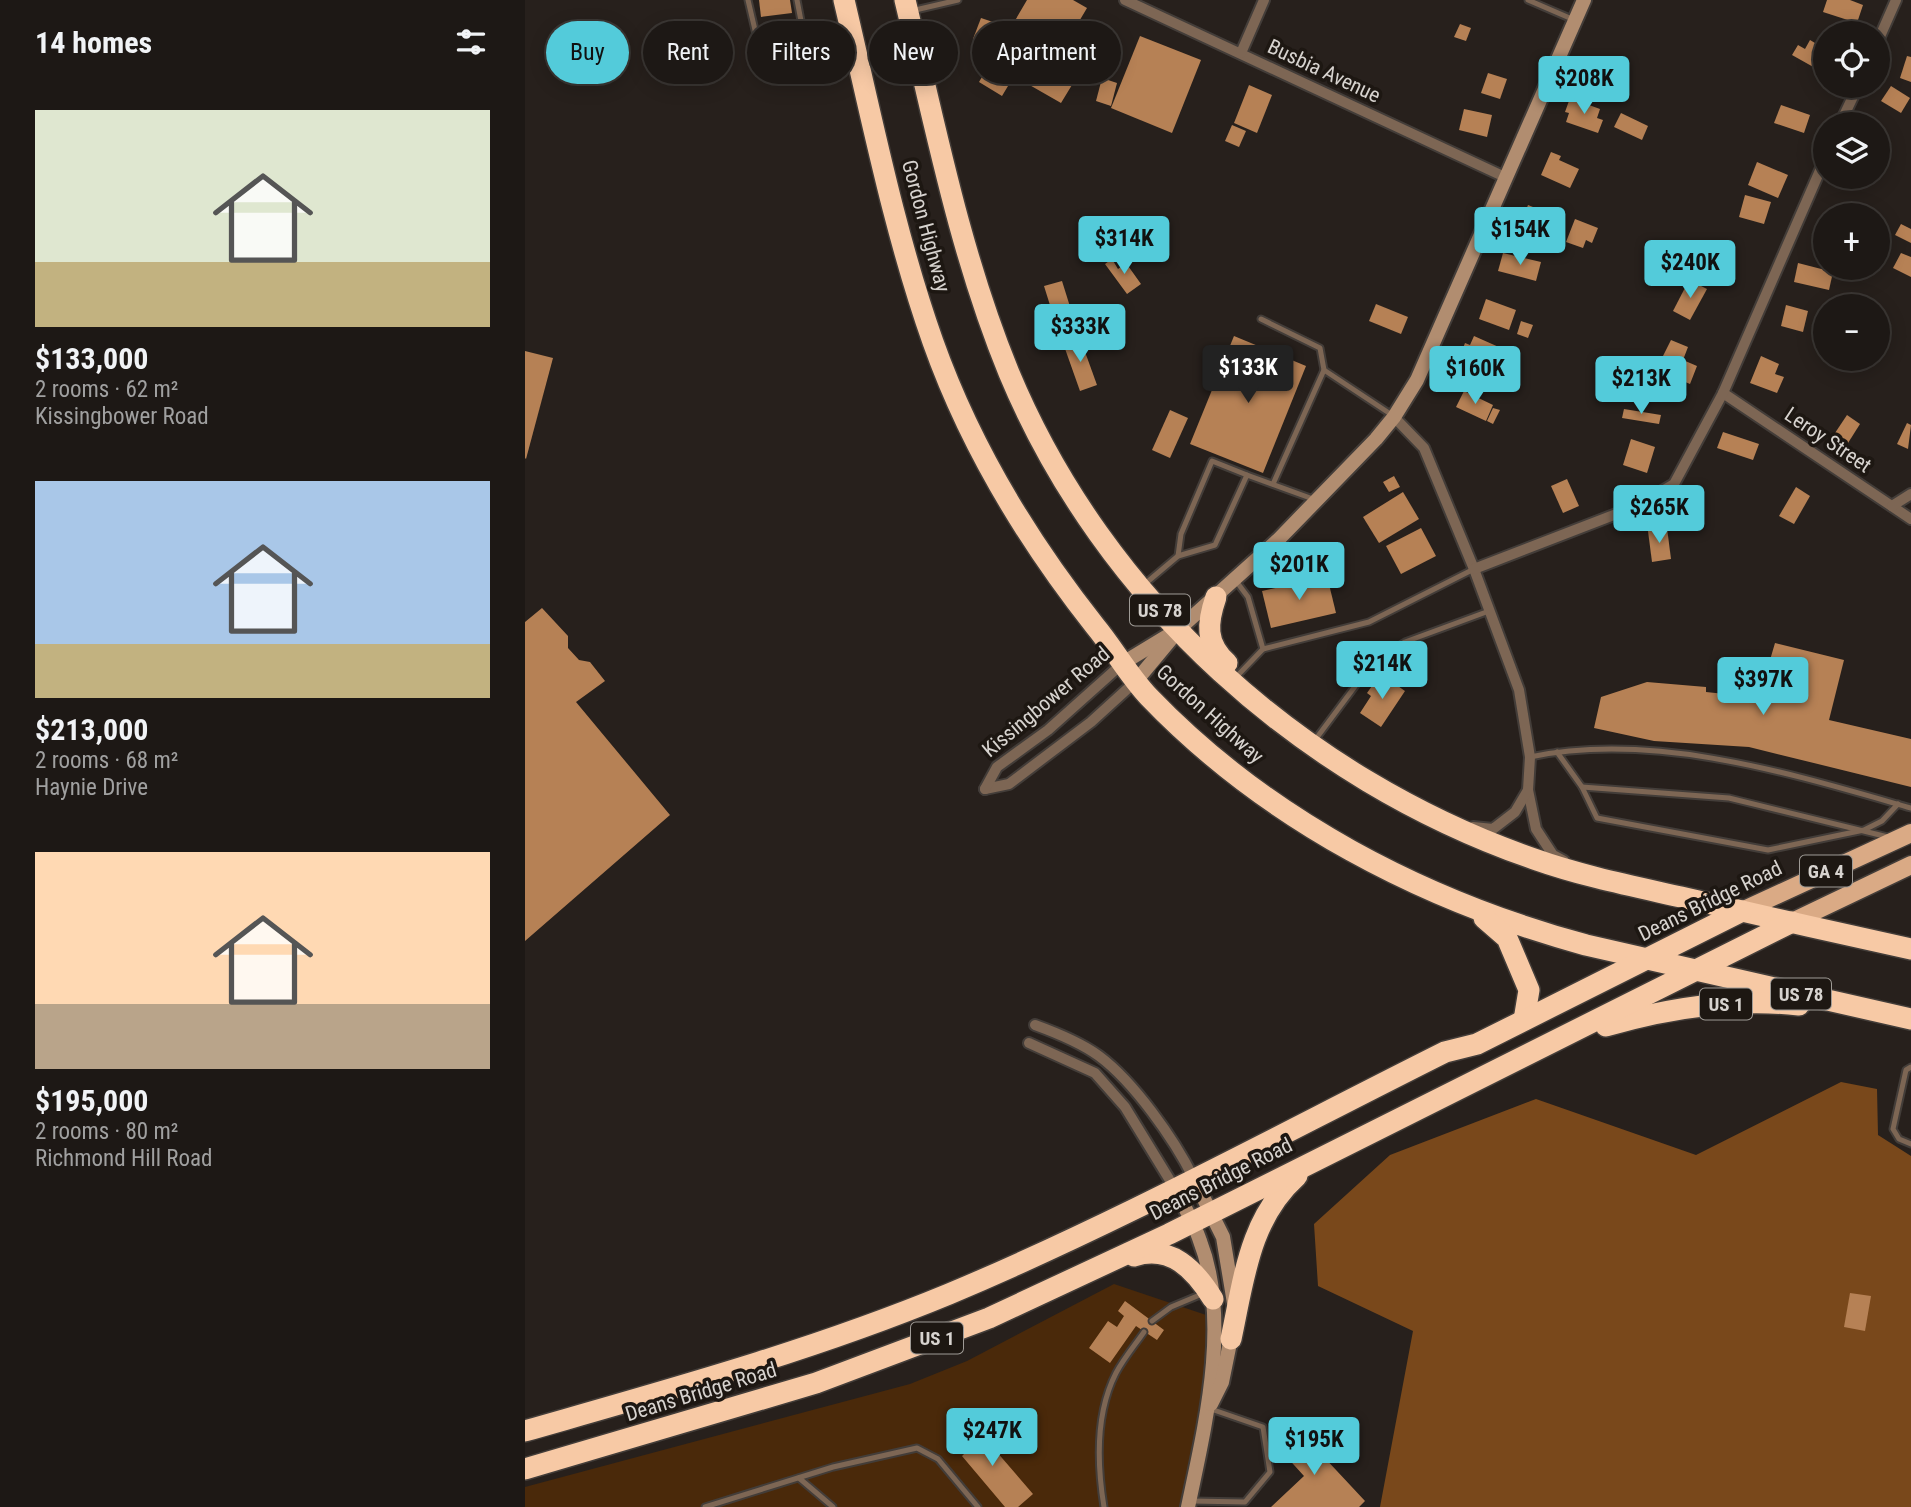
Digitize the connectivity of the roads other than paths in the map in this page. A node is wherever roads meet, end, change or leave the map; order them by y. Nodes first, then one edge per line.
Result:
1 (748, 0) edge
2 (797, 0) edge
3 (843, 0) edge
4 (958, 0) edge
5 (1125, 0) edge
6 (1265, 0) edge
7 (1528, 0) edge
8 (1584, 0) edge
9 (1896, 0) edge
10 (907, 6) edge
11 (1575, 21) junction
12 (1887, 21) edge
13 (1241, 53) junction
14 (1507, 178) junction
15 (1813, 187) edge
16 (1261, 319) dead end
17 (1324, 370) junction
18 (1723, 393) junction
19 (1394, 417) junction
20 (1247, 475) junction
21 (1273, 484) junction
22 (1911, 494) edge
23 (1316, 500) junction
24 (1892, 506) junction
25 (1911, 519) edge
26 (1178, 556) junction
27 (1474, 569) junction
28 (1235, 580) junction
29 (1141, 587) junction
30 (1216, 597) junction
31 (1490, 610) junction
32 (1179, 629) junction
33 (1263, 649) junction
34 (1123, 663) junction
35 (1239, 674) junction
36 (1136, 681) junction
37 (1311, 746) junction
38 (1557, 752) junction
39 (1530, 757) junction
40 (1582, 787) junction
41 (1528, 790) junction
42 (1898, 804) junction
43 (1911, 808) edge
44 (1444, 822) junction
45 (1864, 830) junction
46 (1904, 836) edge
47 (1911, 865) edge
48 (1587, 875) junction
49 (1465, 905) junction
50 (1742, 911) junction
51 (1793, 922) junction
52 (1911, 949) edge
53 (1647, 959) junction
54 (1697, 971) junction
55 (1908, 1018) edge
56 (1524, 1020) junction
57 (1035, 1025) dead end
58 (1550, 1042) junction
59 (1029, 1043) dead end
60 (1911, 1067) edge
61 (1911, 1144) edge
62 (1321, 1156) junction
63 (1184, 1182) junction
64 (1212, 1212) junction
65 (1191, 1222) junction
66 (1105, 1265) junction
67 (1237, 1287) junction
68 (1211, 1294) junction
69 (1152, 1321) dead end
70 (1144, 1332) dead end
71 (1231, 1339) joint
72 (1208, 1408) junction
73 (525, 1431) edge
74 (525, 1469) edge
75 (799, 1478) junction
76 (1188, 1504) edge
77 (705, 1507) edge
78 (833, 1507) edge
79 (978, 1507) edge
80 (1104, 1507) edge

1 - 2 lane
3 - 34 highway, Gordon Highway / US 78
4 - 10 lane
5 - 13 street, Busbia Avenue
6 - 13 street
7 - 11 lane
8 - 11 street, Kissingbower Road
9 - 12 street
10 - 29 highway, Gordon Highway / US 78
11 - 14 street, Kissingbower Road
13 - 14 street, Busbia Avenue
14 - 19 street, Kissingbower Road
15 - 18 street
16 - 17 lane
17 - 19 lane
17 - 21 lane
18 - 24 street, Leroy Street
18 - 27 street
19 - 23 street, Kissingbower Road
19 - 27 street
20 - 21 lane
20 - 26 lane
20 - 26 lane
21 - 23 lane
22 - 24 street
23 - 28 street, Kissingbower Road
24 - 25 street, Leroy Street
26 - 29 lane
27 - 31 street
27 - 33 lane
28 - 30 street, Kissingbower Road
28 - 33 lane
29 - 32 highway, Gordon Highway / US 78
30 - 32 street, Kissingbower Road
30 - 35 highway
31 - 37 lane
31 - 39 street
32 - 34 street, Kissingbower Road
32 - 36 street, Kissingbower Road
32 - 37 highway, Gordon Highway / US 78
33 - 35 lane
34 - 36 highway, Gordon Highway / US 78
34 - 36 street, Kissingbower Road
35 - 37 highway
36 - 49 highway, Gordon Highway / US 78
37 - 44 highway, Gordon Highway / US 78
38 - 39 lane
38 - 40 lane
38 - 42 lane
39 - 41 street
40 - 45 lane
40 - 45 lane
41 - 44 street
41 - 48 street
42 - 43 lane
42 - 45 lane
44 - 48 highway, Gordon Highway / US 78
45 - 46 lane
46 - 50 main road, Deans Bridge Road / GA 4
47 - 51 main road, Deans Bridge Road / GA 4
48 - 50 highway, Gordon Highway / US 78
49 - 53 highway, Gordon Highway / US 78
49 - 56 highway
50 - 51 highway, Gordon Highway
50 - 53 highway, Deans Bridge Road / US 1
51 - 52 highway, Gordon Highway
51 - 54 highway, Deans Bridge Road / GA 4
53 - 54 highway, Gordon Highway / US 78
53 - 56 highway, Deans Bridge Road / US 1
54 - 55 highway, Gordon Highway / US 78
54 - 58 highway, Deans Bridge Road / GA 4
55 - 58 highway, US 1
56 - 63 highway, Deans Bridge Road / US 1
57 - 63 street
58 - 62 highway, Deans Bridge Road / US 1
59 - 63 street
60 - 61 lane
62 - 64 highway, Deans Bridge Road / US 1
62 - 67 highway
63 - 64 street
63 - 65 street
63 - 73 highway, Deans Bridge Road / US 1
64 - 65 highway, Deans Bridge Road / US 1
64 - 67 street
65 - 66 highway, Deans Bridge Road / US 1
65 - 68 street
66 - 68 highway
66 - 74 highway, Deans Bridge Road / US 1
67 - 68 lane
67 - 71 highway
68 - 69 lane
68 - 72 street
70 - 80 lane
71 - 72 street
72 - 76 street
72 - 76 lane
75 - 77 lane
75 - 78 lane
75 - 79 lane

